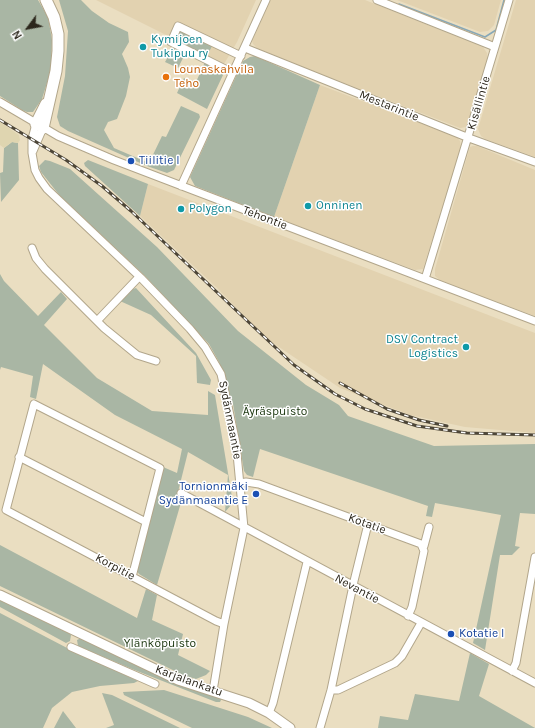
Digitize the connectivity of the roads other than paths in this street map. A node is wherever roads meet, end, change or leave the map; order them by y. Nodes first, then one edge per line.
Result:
1 (46, 0) edge
2 (266, 0) edge
3 (377, 0) edge
4 (509, 0) edge
5 (495, 47) junction
6 (245, 48) junction
7 (241, 56) junction
8 (233, 73) junction
9 (0, 102) edge
10 (39, 126) junction
11 (468, 138) junction
12 (535, 162) edge
13 (182, 186) junction
14 (32, 248) dead end
15 (139, 276) junction
16 (426, 280) junction
17 (97, 321) junction
18 (535, 321) edge
19 (156, 361) dead end
20 (18, 457) junction
21 (240, 483) junction
22 (181, 493) dead end
23 (146, 522) junction
24 (368, 524) junction
25 (429, 527) dead end
26 (244, 528) junction
27 (424, 546) junction
28 (535, 557) edge
29 (307, 562) junction
30 (132, 577) junction
31 (354, 587) junction
32 (0, 595) edge
33 (408, 616) junction
34 (421, 623) junction
35 (224, 624) junction
36 (71, 647) dead end
37 (512, 671) junction
38 (535, 683) edge
39 (155, 684) dead end
40 (331, 690) junction
41 (213, 691) junction
42 (269, 714) junction
43 (290, 728) edge
44 (320, 728) edge

1 - 10 highway
2 - 6 street
3 - 5 street
4 - 5 street, Kisällintie
5 - 11 street, Kisällintie
6 - 7 street
6 - 11 street, Mestarintie
7 - 8 street
7 - 8 street
8 - 13 street
9 - 10 street, Tehontie
10 - 13 street, Tehontie
10 - 15 street, Sydänmaantie
11 - 12 street, Mestarintie
11 - 16 street, Kisällintie
13 - 16 street, Tehontie
14 - 17 street
15 - 17 street
15 - 21 street, Sydänmaantie
16 - 18 street, Tehontie
17 - 19 street
20 - 23 street
20 - 23 street
20 - 30 street, Korpitie
21 - 24 street, Kotatie
21 - 26 street, Sydänmaantie
22 - 26 street, Nevantie
23 - 30 street
24 - 27 street, Kotatie
24 - 31 street
25 - 27 street
26 - 29 street, Nevantie
26 - 35 street, Sydänmaantie
27 - 33 street
28 - 37 street
29 - 31 street, Nevantie
29 - 42 street
30 - 35 street, Korpitie
31 - 33 street, Nevantie
31 - 40 street
32 - 41 main road, Karjalankatu
33 - 34 street, Nevantie
34 - 37 street, Nevantie
34 - 40 street
35 - 41 street, Sydänmaantie
36 - 39 street
37 - 38 street, Nevantie
40 - 44 street
41 - 42 main road, Karjalankatu
42 - 43 main road, Karjalankatu

